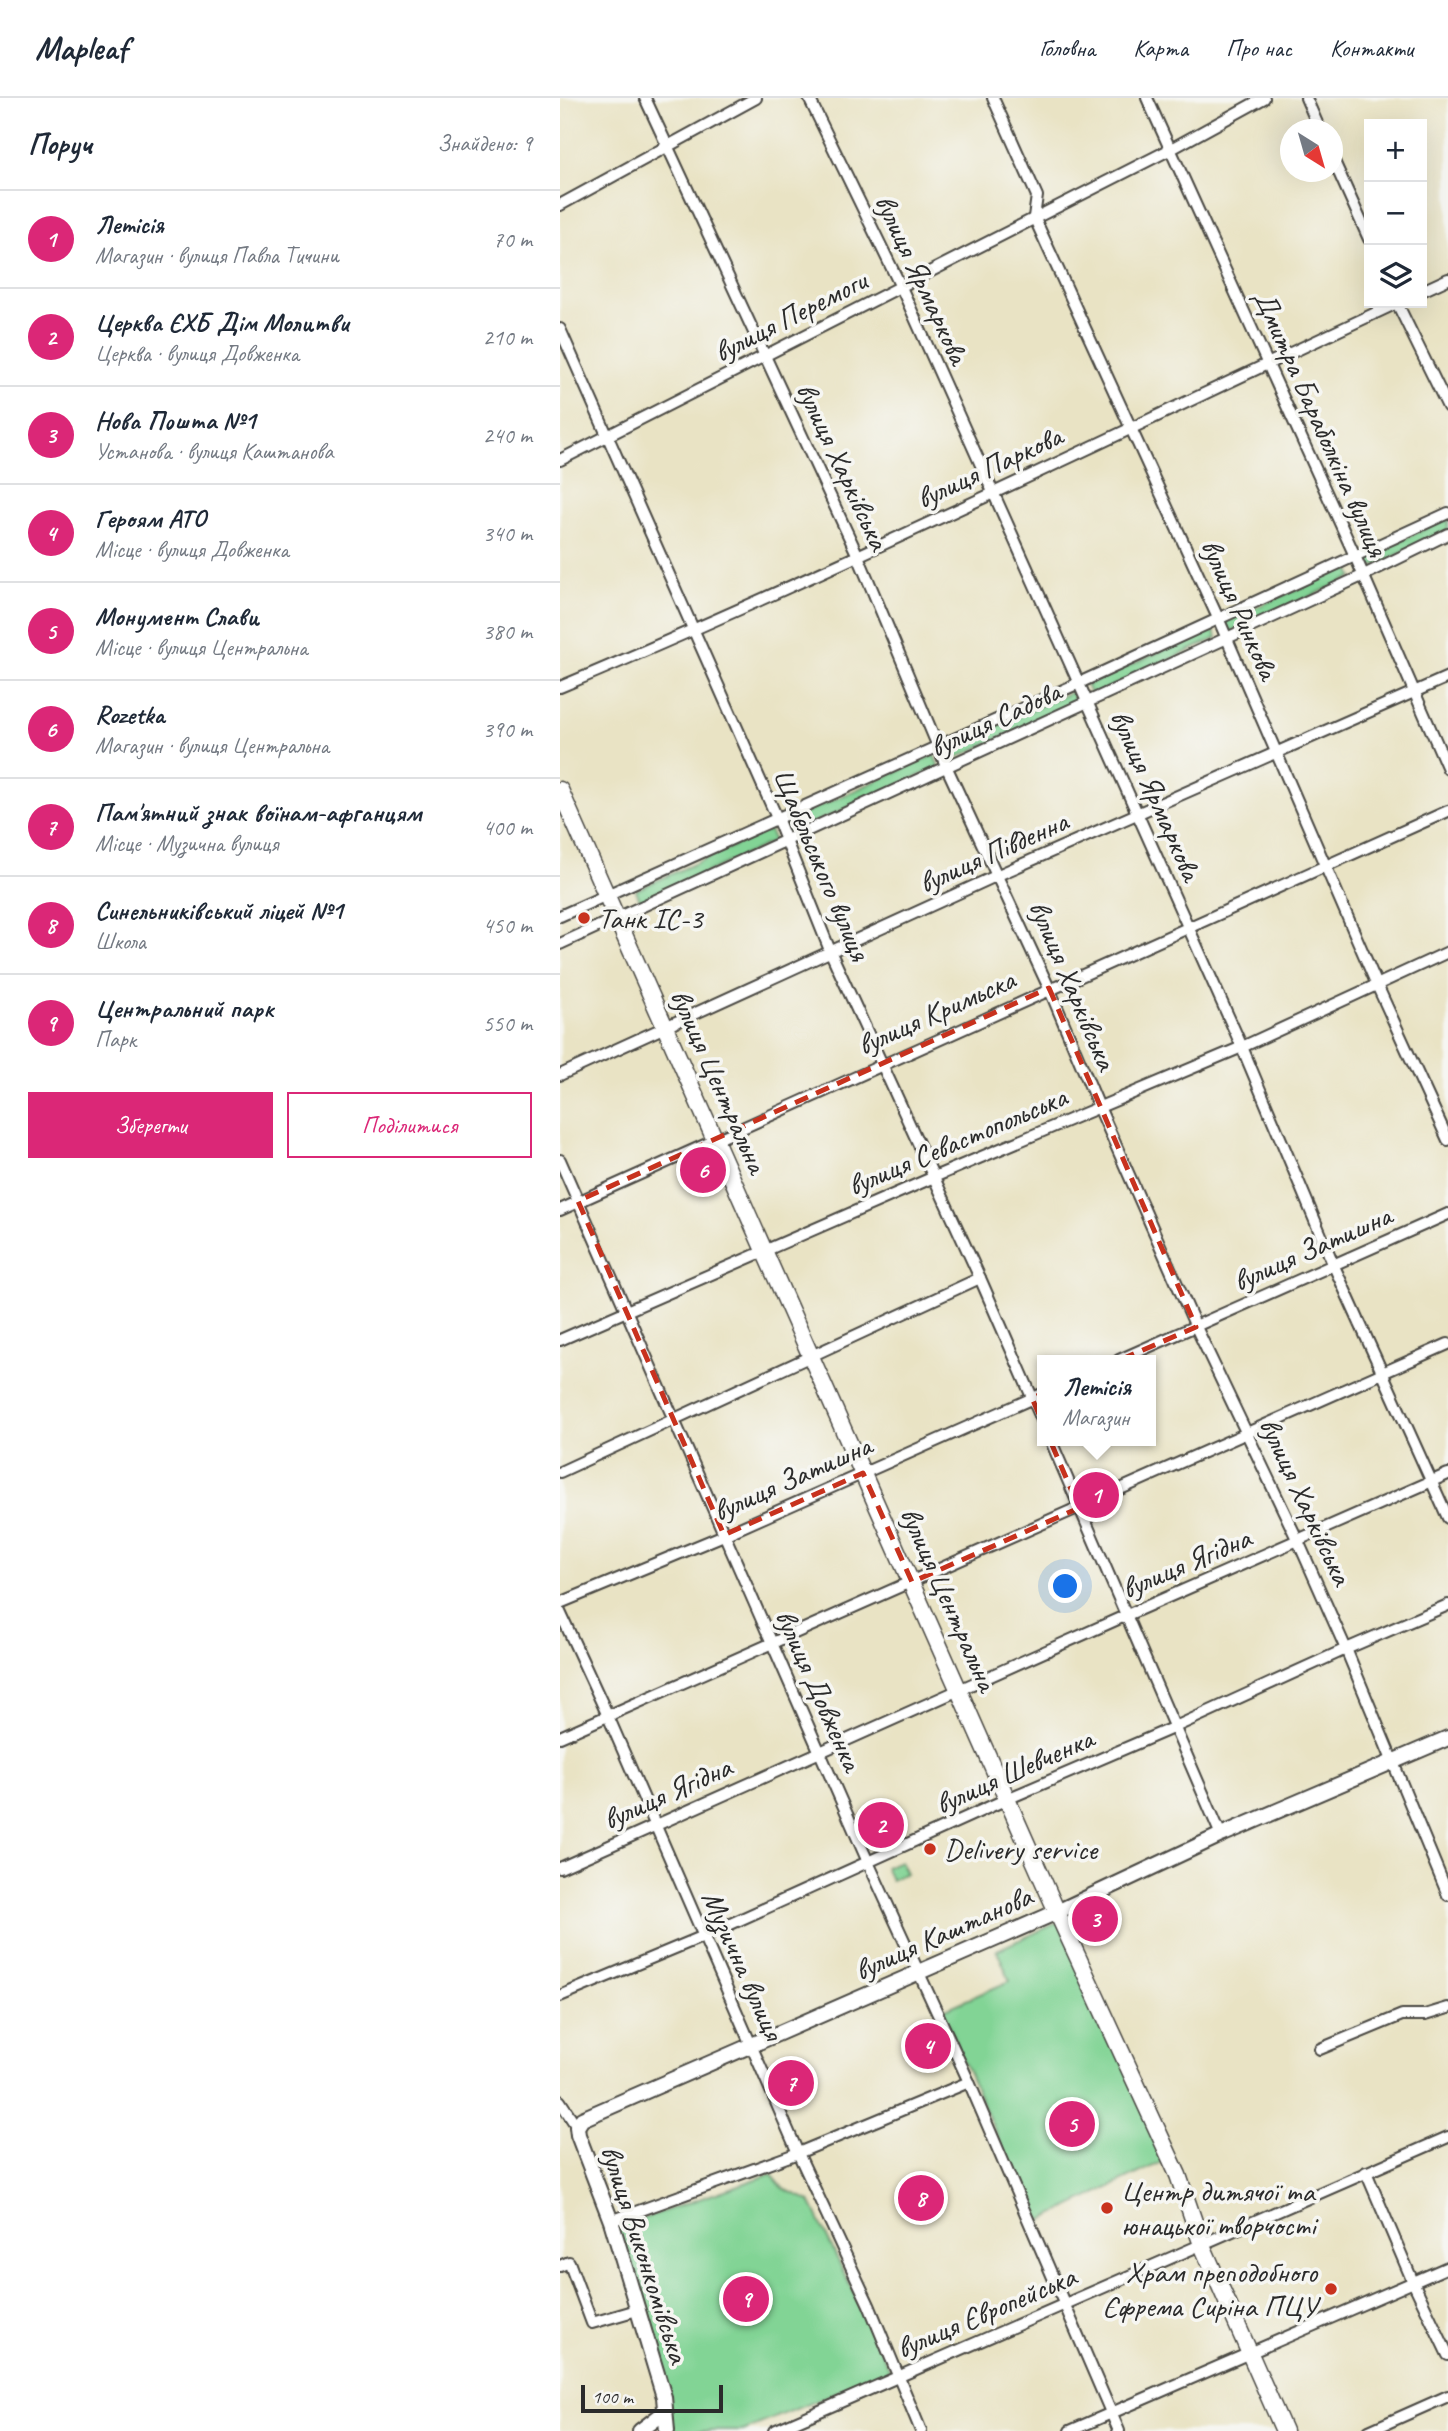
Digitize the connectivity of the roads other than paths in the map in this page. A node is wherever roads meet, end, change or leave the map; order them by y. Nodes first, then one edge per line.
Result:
1 (645, 98) edge
2 (756, 98) edge
3 (809, 98) edge
4 (993, 98) edge
5 (1147, 98) edge
6 (1264, 98) edge
7 (1306, 98) edge
8 (1315, 119) edge
9 (668, 147) junction
10 (1171, 149) junction
11 (1343, 181) edge
12 (560, 205) edge
13 (1034, 217) junction
14 (1364, 228) edge
15 (1448, 279) edge
16 (901, 287) junction
17 (1427, 289) edge
18 (1386, 308) edge
19 (1399, 308) edge
20 (560, 329) edge
21 (765, 357) junction
22 (1267, 364) junction
23 (1448, 407) edge
24 (1131, 428) junction
25 (607, 436) junction
26 (560, 460) edge
27 (993, 492) junction
28 (1448, 513) edge
29 (1448, 534) edge
30 (858, 556) junction
31 (1355, 556) junction
32 (1363, 576) junction
33 (1218, 618) junction
34 (694, 631) junction
35 (1227, 638) junction
36 (1448, 677) edge
37 (1079, 683) junction
38 (560, 687) edge
39 (1413, 692) junction
40 (1087, 703) junction
41 (938, 746) junction
42 (1275, 753) junction
43 (947, 768) junction
44 (1448, 769) edge
45 (560, 790) edge
46 (1448, 811) edge
47 (1138, 814) junction
48 (777, 818) junction
49 (787, 841) junction
50 (1325, 866) junction
51 (998, 875) junction
52 (607, 895) junction
53 (560, 916) edge
54 (616, 920) junction
55 (1188, 926) junction
56 (560, 944) edge
57 (1448, 952) edge
58 (831, 953) junction
59 (1377, 985) junction
60 (1049, 988) junction
61 (664, 1026) junction
62 (1242, 1047) junction
63 (883, 1063) junction
64 (560, 1075) edge
65 (1099, 1107) junction
66 (715, 1139) junction
67 (1448, 1140) edge
68 (560, 1160) edge
69 (934, 1177) junction
70 (578, 1201) junction
71 (560, 1210) edge
72 (1448, 1214) edge
73 (764, 1251) junction
74 (1334, 1266) junction
75 (980, 1278) junction
76 (626, 1311) junction
77 (1196, 1326) junction
78 (560, 1340) edge
79 (1448, 1344) edge
80 (1130, 1355) edge
81 (810, 1356) junction
82 (1381, 1373) junction
83 (1037, 1396) edge
84 (673, 1419) junction
85 (1248, 1433) junction
86 (1053, 1446) edge
87 (560, 1472) edge
88 (863, 1473) junction
89 (1448, 1474) edge
90 (1432, 1481) junction
91 (1079, 1508) junction
92 (1448, 1518) edge
93 (724, 1535) junction
94 (1298, 1541) junction
95 (912, 1582) junction
96 (560, 1603) edge
97 (1448, 1605) edge
98 (560, 1612) edge
99 (1127, 1615) junction
100 (772, 1644) junction
101 (1346, 1649) junction
102 (960, 1690) junction
103 (608, 1716) junction
104 (1175, 1727) junction
105 (560, 1737) edge
106 (1448, 1738) edge
107 (820, 1752) junction
108 (1391, 1761) junction
109 (1007, 1799) junction
110 (655, 1826) junction
111 (1221, 1835) junction
112 (868, 1862) junction
113 (560, 1868) edge
114 (1443, 1871) edge
115 (1448, 1895) edge
116 (1057, 1912) junction
117 (704, 1936) junction
118 (919, 1973) junction
119 (560, 1996) edge
120 (1448, 2008) edge
121 (752, 2046) junction
122 (1320, 2049) dead end
123 (969, 2082) junction
124 (560, 2101) edge
125 (578, 2131) junction
126 (1448, 2137) edge
127 (798, 2153) junction
128 (1366, 2172) junction
129 (611, 2221) junction
130 (1202, 2245) junction
131 (560, 2266) edge
132 (1448, 2267) edge
133 (1413, 2282) junction
134 (1064, 2305) junction
135 (637, 2309) junction
136 (1248, 2353) junction
137 (1448, 2356) edge
138 (899, 2375) junction
139 (1448, 2396) edge
140 (665, 2412) junction
141 (1111, 2412) junction
142 (640, 2431) edge
143 (667, 2431) edge
144 (774, 2431) edge
145 (921, 2431) edge
146 (1070, 2431) edge
147 (1119, 2431) edge
148 (1284, 2431) edge
149 (1369, 2431) edge

1 - 9 street, вулиця Харківська
2 - 9 street
3 - 16 street, вулиця Ярмаркова
4 - 13 street, вулиця Ринкова
5 - 10 street, Дмитра Бараболкіна вулиця
6 - 10 street, вулиця Перемоги
7 - 8 street
9 - 12 street
9 - 21 street, вулиця Харківська
10 - 13 street, вулиця Перемоги
10 - 22 street, Дмитра Бараболкіна вулиця
11 - 14 street
13 - 16 street, вулиця Перемоги
13 - 24 street, вулиця Ринкова
15 - 17 street
16 - 21 street, вулиця Перемоги
16 - 27 street, вулиця Ярмаркова
18 - 22 street, вулиця Паркова
19 - 23 street
20 - 25 street, Щабельського вулиця
21 - 25 street, вулиця Перемоги
21 - 30 street, вулиця Харківська
22 - 24 street, вулиця Паркова
22 - 31 street, Дмитра Бараболкіна вулиця
24 - 27 street, вулиця Паркова
24 - 33 street, вулиця Ринкова
25 - 26 street, вулиця Перемоги
25 - 34 street, Щабельського вулиця
27 - 30 street, вулиця Паркова
27 - 37 street, вулиця Ярмаркова
28 - 31 street, вулиця Садова
29 - 32 street, вулиця Садова
30 - 34 street, вулиця Паркова
30 - 41 street, вулиця Харківська
31 - 32 street, Дмитра Бараболкіна вулиця
31 - 33 street, вулиця Садова
32 - 35 street, вулиця Садова
32 - 39 street, Дмитра Бараболкіна вулиця
33 - 35 street, вулиця Ринкова
33 - 37 street, вулиця Садова
34 - 38 street, вулиця Паркова
34 - 48 street, Щабельського вулиця
35 - 40 street, вулиця Садова
35 - 42 street, вулиця Ринкова
36 - 39 street, вулиця Південна
37 - 40 street, вулиця Ярмаркова
37 - 41 street, вулиця Садова
39 - 42 street, вулиця Південна
39 - 44 street, Дмитра Бараболкіна вулиця
40 - 43 street, вулиця Садова
40 - 47 street, вулиця Ярмаркова
41 - 43 street, вулиця Харківська
41 - 48 street, вулиця Садова
42 - 47 street, вулиця Південна
42 - 50 street, вулиця Ринкова
43 - 49 street, вулиця Садова
43 - 51 street, вулиця Харківська
45 - 52 main road, вулиця Центральна
46 - 50 street, вулиця Кримьска
47 - 51 street, вулиця Південна
47 - 55 street, вулиця Ярмаркова
48 - 49 street, Щабельського вулиця
48 - 52 street, вулиця Садова
49 - 54 street, вулиця Садова
49 - 58 street, Щабельського вулиця
50 - 55 street, вулиця Кримьска
50 - 59 street, вулиця Ринкова
51 - 58 street, вулиця Південна
51 - 60 street, вулиця Харківська
52 - 53 street, вулиця Садова
52 - 54 main road, вулиця Центральна
54 - 56 street, вулиця Садова
54 - 61 main road, вулиця Центральна
55 - 60 street, вулиця Кримьска
55 - 62 street, вулиця Ярмаркова
57 - 59 street, вулиця Севастопольська
58 - 61 street, вулиця Південна
58 - 63 street, Щабельського вулиця
59 - 62 street, вулиця Севастопольська
59 - 67 street, вулиця Ринкова
60 - 63 street, вулиця Кримьска
60 - 65 street, вулиця Харківська
61 - 64 street, вулиця Південна
61 - 66 main road, вулиця Центральна
62 - 65 street, вулиця Севастопольська
62 - 74 street, вулиця Ярмаркова
63 - 66 street, вулиця Кримьска
63 - 69 street, Щабельського вулиця
65 - 69 street, вулиця Севастопольська
65 - 77 street, вулиця Харківська
66 - 70 street, вулиця Кримьска
66 - 73 main road, вулиця Центральна
68 - 70 street, вулиця Довженка
69 - 73 street, вулиця Севастопольська
69 - 75 street, Щабельського вулиця
70 - 71 street, вулиця Кримьска
70 - 76 street, вулиця Довженка
72 - 74 street, вулиця Затишна
73 - 76 street, вулиця Севастопольська
73 - 81 main road, вулиця Центральна
74 - 77 street, вулиця Затишна
74 - 82 street, вулиця Ярмаркова
75 - 81 street
75 - 83 street, Щабельського вулиця
76 - 78 street, вулиця Севастопольська
76 - 84 street, вулиця Довженка
77 - 80 street, вулиця Затишна
77 - 85 street, вулиця Харківська
79 - 82 street
81 - 84 street
81 - 88 main road, вулиця Центральна
82 - 85 street
82 - 90 street, вулиця Ярмаркова
83 - 88 street, вулиця Затишна
84 - 87 street
84 - 93 street, вулиця Довженка
85 - 91 street
85 - 94 street, вулиця Харківська
86 - 91 street
88 - 93 street, вулиця Затишна
88 - 95 main road, вулиця Центральна
89 - 90 street, вулиця Ягідна
90 - 92 street, вулиця Ярмаркова
90 - 94 street, вулиця Ягідна
91 - 95 street
91 - 99 street
93 - 96 street, вулиця Затишна
93 - 100 street, вулиця Довженка
94 - 99 street, вулиця Ягідна
94 - 101 street, вулиця Харківська
95 - 100 street
95 - 102 main road, вулиця Центральна
97 - 101 street, вулиця Шевченка
98 - 103 street, Музична вулиця
99 - 102 street, вулиця Ягідна
99 - 104 street
100 - 103 street
100 - 107 street, вулиця Довженка
101 - 104 street, вулиця Шевченка
101 - 108 street, вулиця Харківська
102 - 107 street, вулиця Ягідна
102 - 109 main road, вулиця Центральна
103 - 105 street
103 - 110 street, Музична вулиця
104 - 109 street, вулиця Шевченка
104 - 111 street
106 - 108 street, вулиця Каштанова
107 - 110 street, вулиця Ягідна
107 - 112 street, вулиця Довженка
108 - 111 street, вулиця Каштанова
108 - 114 street, вулиця Харківська
109 - 112 street, вулиця Шевченка
109 - 116 main road, вулиця Центральна
110 - 113 street, вулиця Ягідна
110 - 117 street, Музична вулиця
111 - 116 street, вулиця Каштанова
112 - 117 street, вулиця Шевченка
112 - 118 street, вулиця Довженка
114 - 115 street, вулиця Харківська
116 - 118 street, вулиця Каштанова
116 - 130 main road, вулиця Центральна
117 - 119 street, вулиця Шевченка
117 - 121 street, Музична вулиця
118 - 121 street, вулиця Каштанова
118 - 123 street, вулиця Довженка
120 - 122 street
121 - 125 street, вулиця Каштанова
121 - 127 street, Музична вулиця
123 - 127 street
123 - 134 street, вулиця Довженка
124 - 125 street, вулиця Виконкомівська
125 - 129 street, вулиця Виконкомівська
126 - 128 street, вулиця Європейська
127 - 129 street
127 - 138 street, Музична вулиця
128 - 130 street, вулиця Європейська
128 - 133 street
129 - 135 street, вулиця Виконкомівська
130 - 134 street, вулиця Європейська
130 - 136 main road, вулиця Центральна
131 - 135 street
132 - 133 street
133 - 136 street
133 - 137 street
134 - 138 street, вулиця Європейська
134 - 141 street, вулиця Довженка
135 - 140 street, вулиця Виконкомівська
136 - 141 street
136 - 148 main road, вулиця Центральна
138 - 144 street, вулиця Європейська
138 - 145 street, Музична вулиця
139 - 149 street
140 - 142 street
140 - 143 street, вулиця Виконкомівська
141 - 146 street
141 - 147 street, вулиця Довженка

